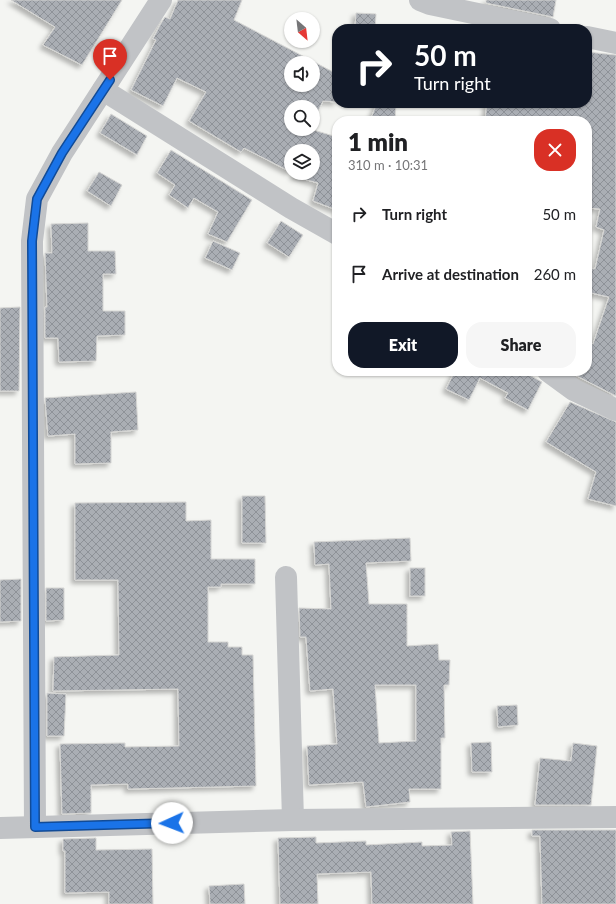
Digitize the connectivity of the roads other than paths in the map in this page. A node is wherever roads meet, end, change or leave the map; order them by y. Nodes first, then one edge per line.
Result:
1 (161, 0) edge
2 (420, 0) edge
3 (526, 24) edge
4 (592, 38) edge
5 (616, 42) edge
6 (103, 90) junction
7 (332, 231) edge
8 (555, 376) edge
9 (616, 410) edge
10 (286, 577) dead end
11 (616, 818) edge
12 (293, 820) junction
13 (35, 827) junction
14 (0, 828) edge

1 - 6 street
2 - 3 street
4 - 5 street
6 - 7 street
6 - 13 street
8 - 9 street
10 - 12 street
11 - 12 street
12 - 13 street
13 - 14 street

